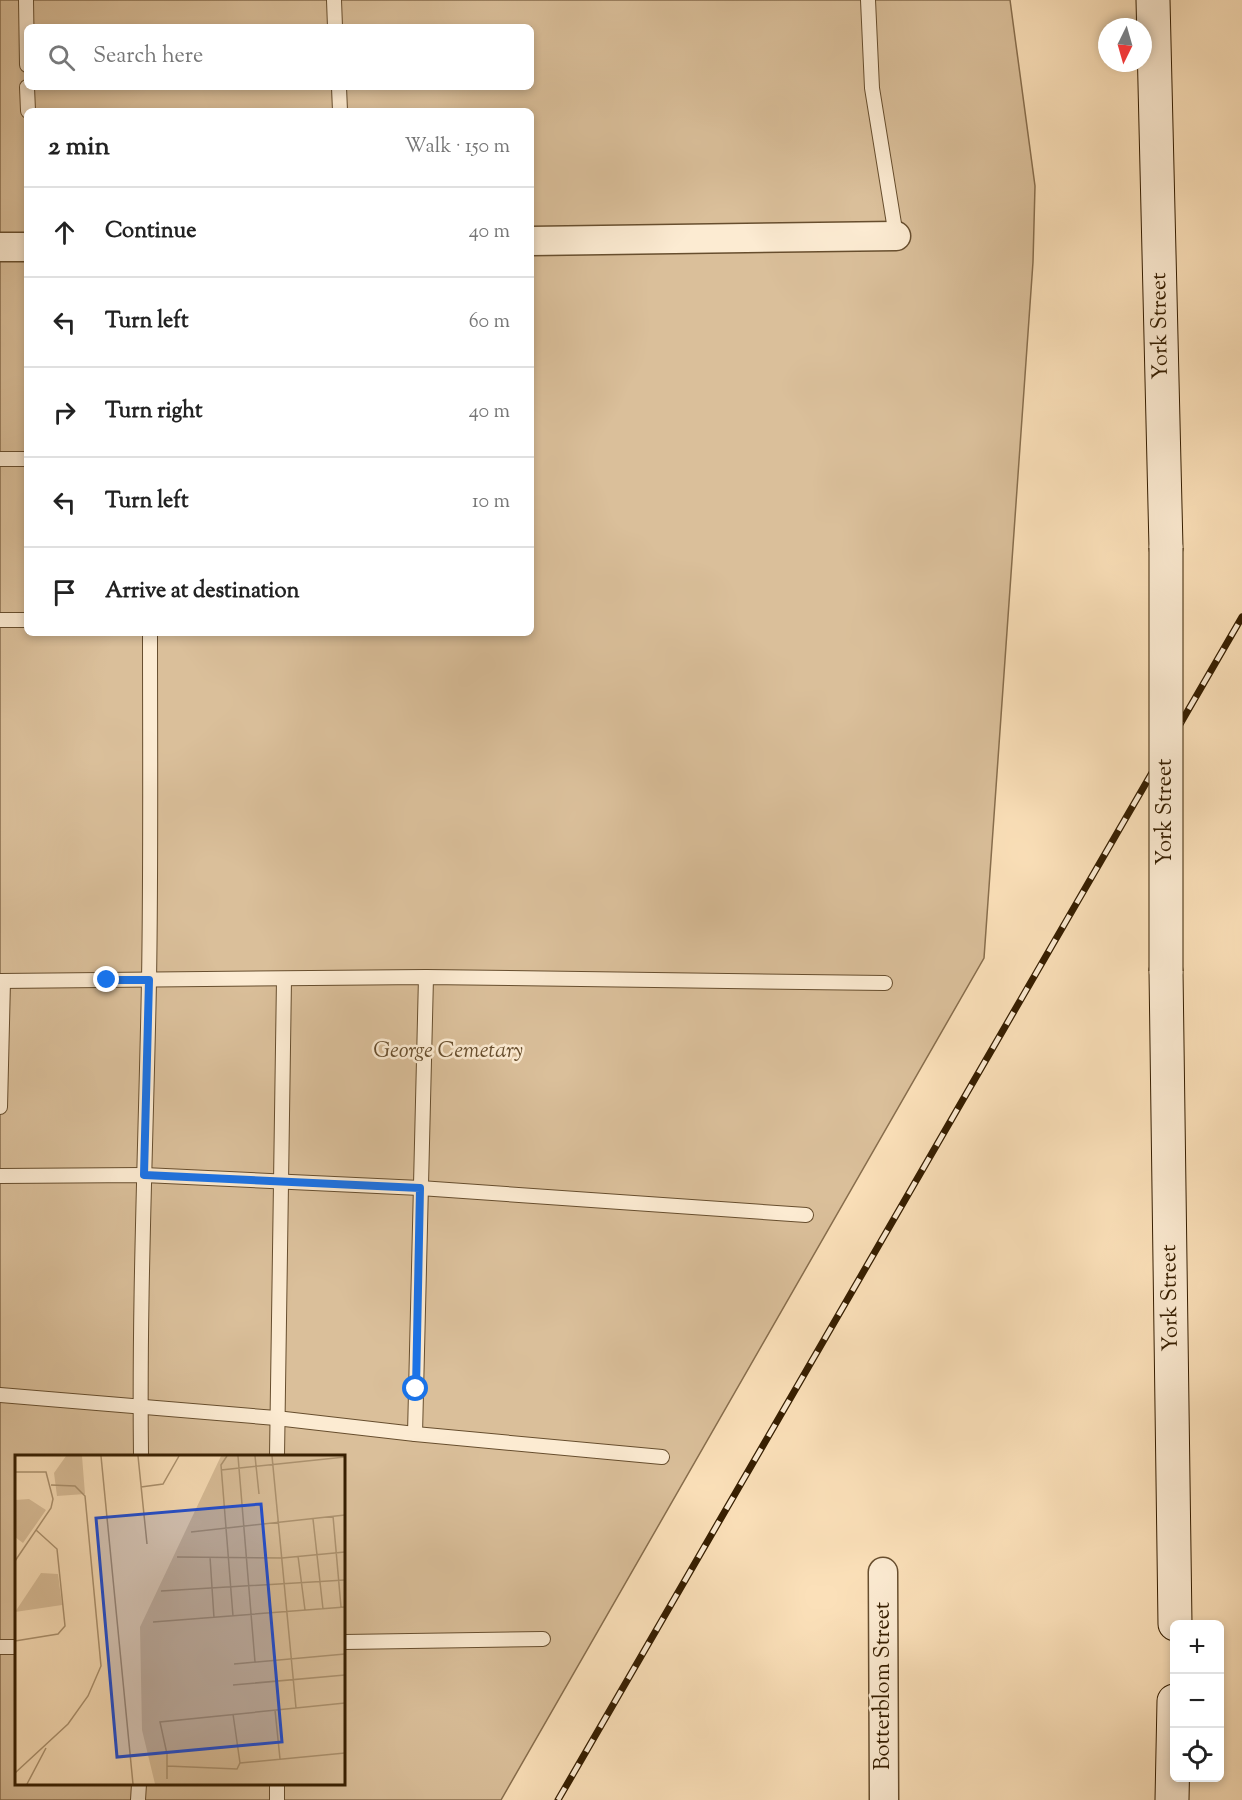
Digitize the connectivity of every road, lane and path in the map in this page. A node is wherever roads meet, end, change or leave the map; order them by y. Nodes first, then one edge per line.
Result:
1 (26, 0) edge
2 (334, 0) edge
3 (868, 0) edge
4 (1153, 0) edge
5 (26, 24) edge
6 (335, 24) edge
7 (27, 90) edge
8 (339, 90) edge
9 (28, 108) edge
10 (340, 108) edge
11 (896, 236) joint
12 (534, 241) edge
13 (24, 247) edge
14 (0, 248) edge
15 (0, 459) edge
16 (24, 459) edge
17 (0, 620) edge
18 (24, 620) edge
19 (150, 636) edge
20 (426, 977) junction
21 (284, 979) junction
22 (149, 980) junction
23 (1, 981) edge
24 (885, 983) dead end
25 (0, 1107) edge
26 (144, 1175) junction
27 (0, 1176) edge
28 (280, 1181) junction
29 (420, 1188) junction
30 (806, 1215) dead end
31 (0, 1395) edge
32 (140, 1407) junction
33 (276, 1419) junction
34 (415, 1434) junction
35 (141, 1455) edge
36 (277, 1455) edge
37 (663, 1457) dead end
38 (883, 1572) dead end
39 (1175, 1620) edge
40 (543, 1639) dead end
41 (345, 1642) edge
42 (1173, 1728) edge
43 (139, 1785) edge
44 (138, 1800) edge
45 (884, 1800) edge
46 (1172, 1800) edge

1 - 5 lane
2 - 6 lane
3 - 11 lane
4 - 39 main road, York Street, bridge
7 - 9 lane
8 - 10 lane
11 - 12 street
13 - 14 street
15 - 16 lane
17 - 18 lane
19 - 22 lane
20 - 21 lane
20 - 24 lane
20 - 29 lane
21 - 22 lane
21 - 28 lane
22 - 23 lane
22 - 26 lane
23 - 25 lane
26 - 27 lane
26 - 28 lane
26 - 32 lane
28 - 29 lane
28 - 33 lane
29 - 30 lane
29 - 34 lane
31 - 32 lane
32 - 33 lane
32 - 35 lane
33 - 34 lane
33 - 36 lane
34 - 37 lane
38 - 45 street, Botterblom Street
40 - 41 lane
42 - 46 main road
43 - 44 lane

